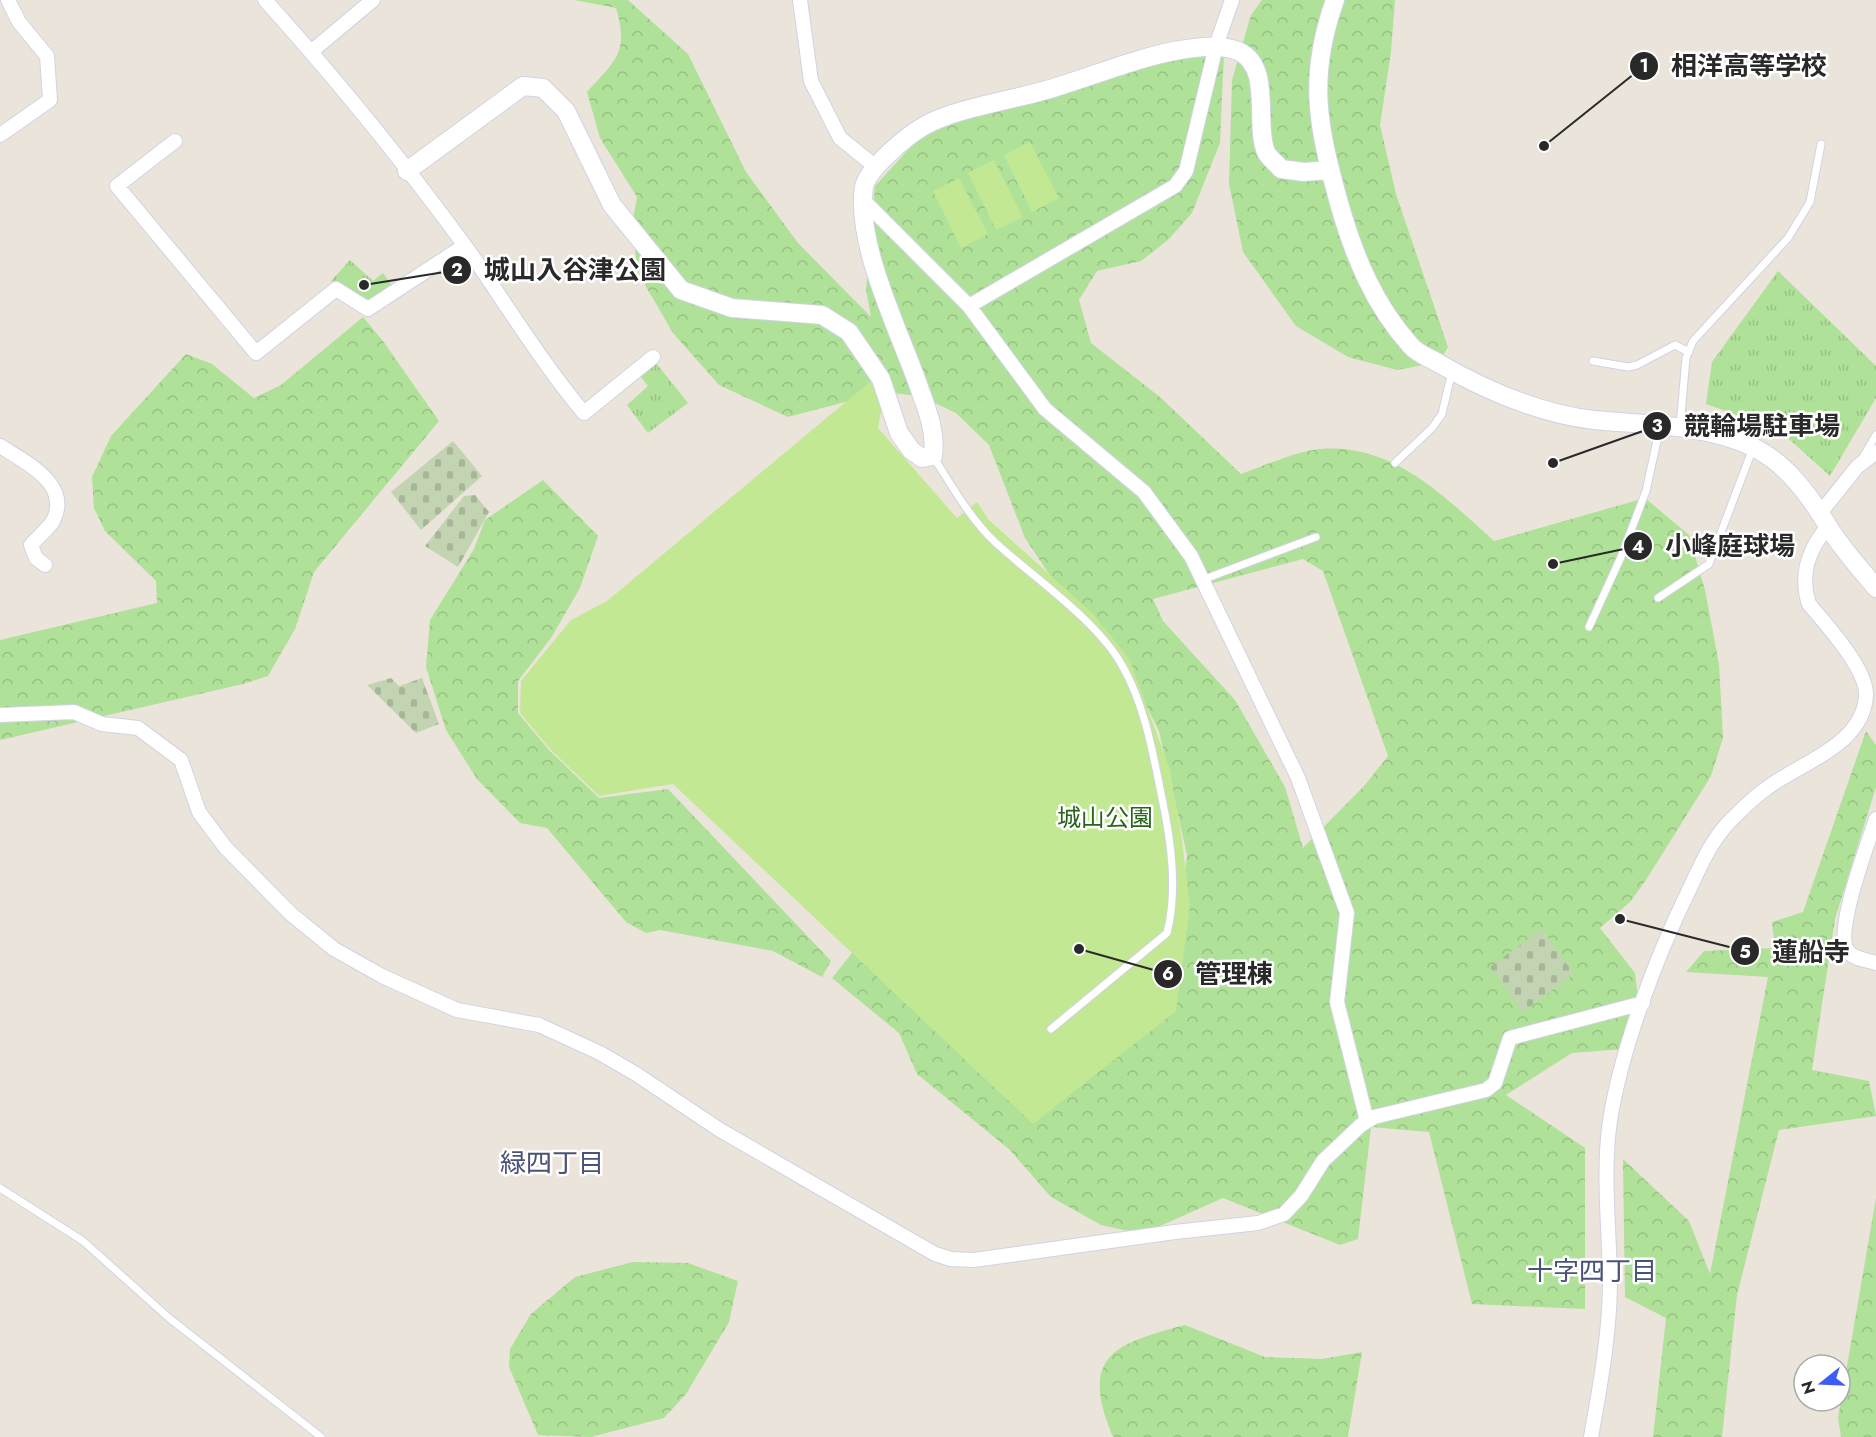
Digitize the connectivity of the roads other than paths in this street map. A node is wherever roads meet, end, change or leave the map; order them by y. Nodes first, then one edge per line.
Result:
1 (8, 0) edge
2 (265, 0) edge
3 (373, 0) edge
4 (800, 0) edge
5 (1232, 0) edge
6 (1335, 0) edge
7 (1216, 46) junction
8 (312, 51) junction
9 (0, 135) edge
10 (175, 141) dead end
11 (1821, 144) dead end
12 (877, 168) junction
13 (1330, 170) junction
14 (407, 171) junction
15 (864, 201) junction
16 (464, 246) junction
17 (969, 306) junction
18 (1689, 352) junction
19 (652, 357) dead end
20 (1593, 361) dead end
21 (1452, 371) junction
22 (1660, 427) junction
23 (1680, 428) junction
24 (1876, 435) edge
25 (0, 446) edge
26 (1753, 448) junction
27 (1876, 452) edge
28 (933, 456) junction
29 (1395, 463) dead end
30 (1857, 467) junction
31 (1824, 519) junction
32 (1316, 537) dead end
33 (45, 565) dead end
34 (1203, 580) junction
35 (1876, 588) edge
36 (1658, 598) dead end
37 (1589, 627) dead end
38 (0, 715) edge
39 (1876, 819) edge
40 (1876, 963) edge
41 (1642, 1003) junction
42 (1051, 1029) dead end
43 (1367, 1121) junction
44 (0, 1188) edge
45 (321, 1437) edge
46 (1591, 1437) edge

1 - 9 street
2 - 8 street
3 - 8 street
4 - 12 street
5 - 7 street
6 - 13 street
7 - 12 street
7 - 13 street
7 - 17 street
8 - 14 street
10 - 16 street
11 - 18 lane
12 - 15 street
13 - 21 street
14 - 16 street
14 - 28 street
15 - 17 street
15 - 28 street
16 - 19 street
17 - 34 street
18 - 20 lane
18 - 23 lane
21 - 22 street
21 - 29 lane
22 - 23 street
22 - 37 lane
23 - 26 street
24 - 30 lane
25 - 33 street
26 - 31 street
26 - 36 lane
27 - 30 street
28 - 42 lane
30 - 31 street
31 - 35 street
31 - 41 street
32 - 34 lane
34 - 43 street
38 - 43 street
39 - 40 street
41 - 43 street
41 - 46 street
44 - 45 lane

